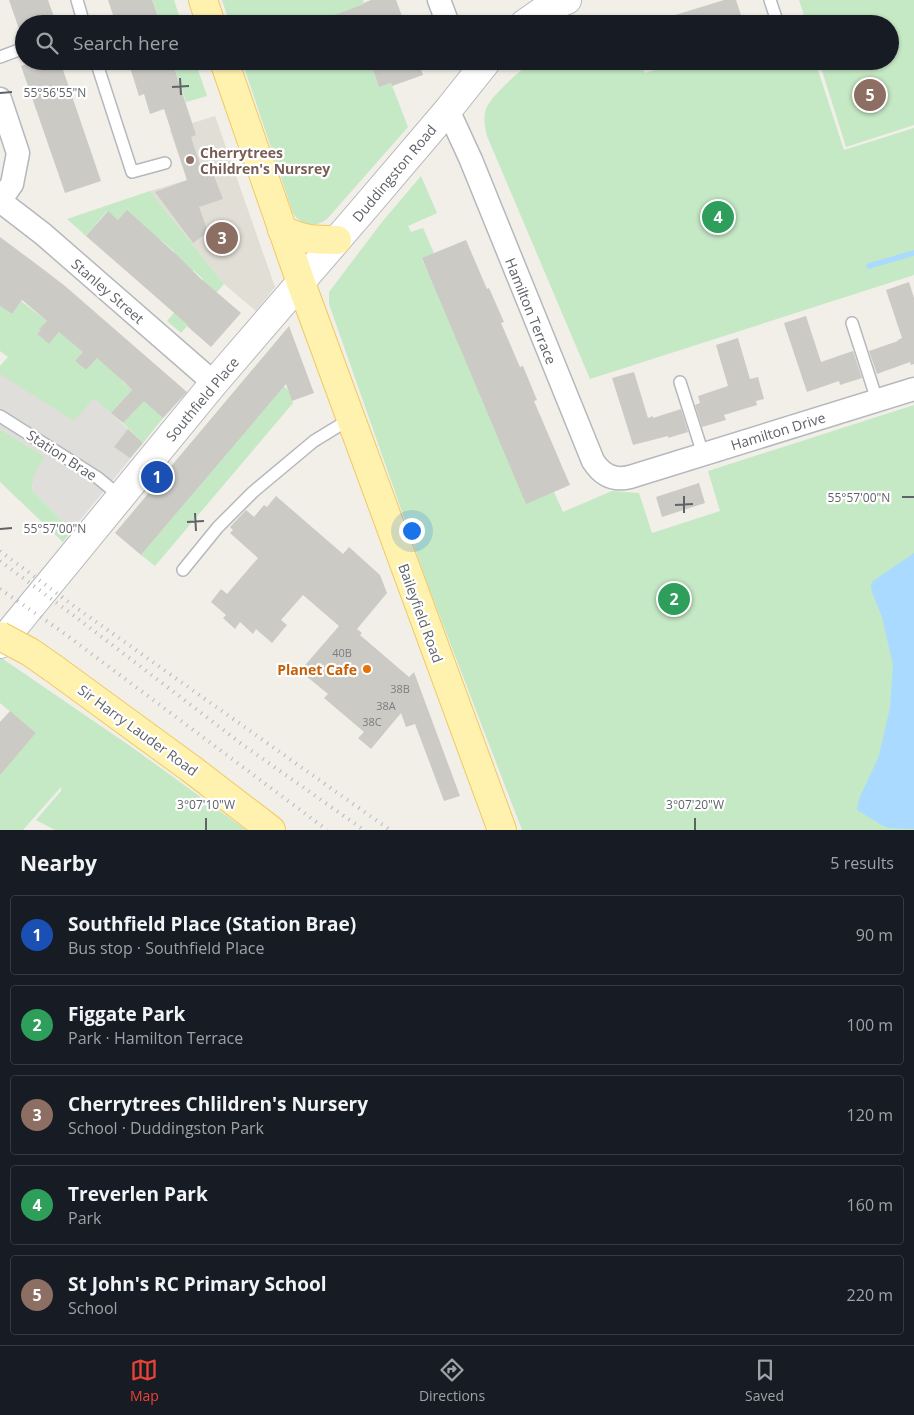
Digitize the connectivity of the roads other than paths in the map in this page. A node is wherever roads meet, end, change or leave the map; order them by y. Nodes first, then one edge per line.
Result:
1 (77, 0) edge
2 (203, 0) edge
3 (439, 0) edge
4 (567, 0) edge
5 (770, 0) edge
6 (81, 15) edge
7 (208, 15) edge
8 (445, 15) edge
9 (537, 15) edge
10 (775, 15) edge
11 (15, 51) edge
12 (0, 57) edge
13 (99, 70) edge
14 (227, 70) edge
15 (473, 70) edge
16 (0, 99) edge
17 (448, 110) junction
18 (165, 163) dead end
19 (0, 201) edge
20 (282, 230) junction
21 (337, 240) junction
22 (301, 284) junction
23 (852, 323) dead end
24 (680, 382) dead end
25 (214, 383) junction
26 (914, 389) edge
27 (878, 400) junction
28 (0, 416) edge
29 (350, 418) junction
30 (703, 454) junction
31 (641, 473) joint
32 (121, 497) junction
33 (183, 570) dead end
34 (0, 636) edge
35 (0, 644) edge
36 (271, 830) edge
37 (502, 830) edge

1 - 6 lane
2 - 7 main road
3 - 8 street
4 - 9 street
5 - 10 lane
11 - 12 lane
13 - 18 lane
14 - 20 main road, Baileyfield Road
15 - 17 street, Duddingston Road
16 - 19 street
17 - 21 street, Duddingston Road
17 - 31 street, Hamilton Terrace
19 - 25 street, Stanley Street
20 - 21 main road
20 - 22 main road, Baileyfield Road
21 - 22 street, Duddingston Road
22 - 25 street, Southfield Place
22 - 29 main road, Baileyfield Road
23 - 27 lane
24 - 30 lane
25 - 32 street, Southfield Place
26 - 27 street, Hamilton Drive
27 - 30 street, Hamilton Drive
28 - 32 lane, Station Brae
29 - 33 lane
29 - 37 main road, Baileyfield Road
30 - 31 street, Hamilton Drive
32 - 35 street, Southfield Place
34 - 36 main road, Sir Harry Lauder Road, bridge

